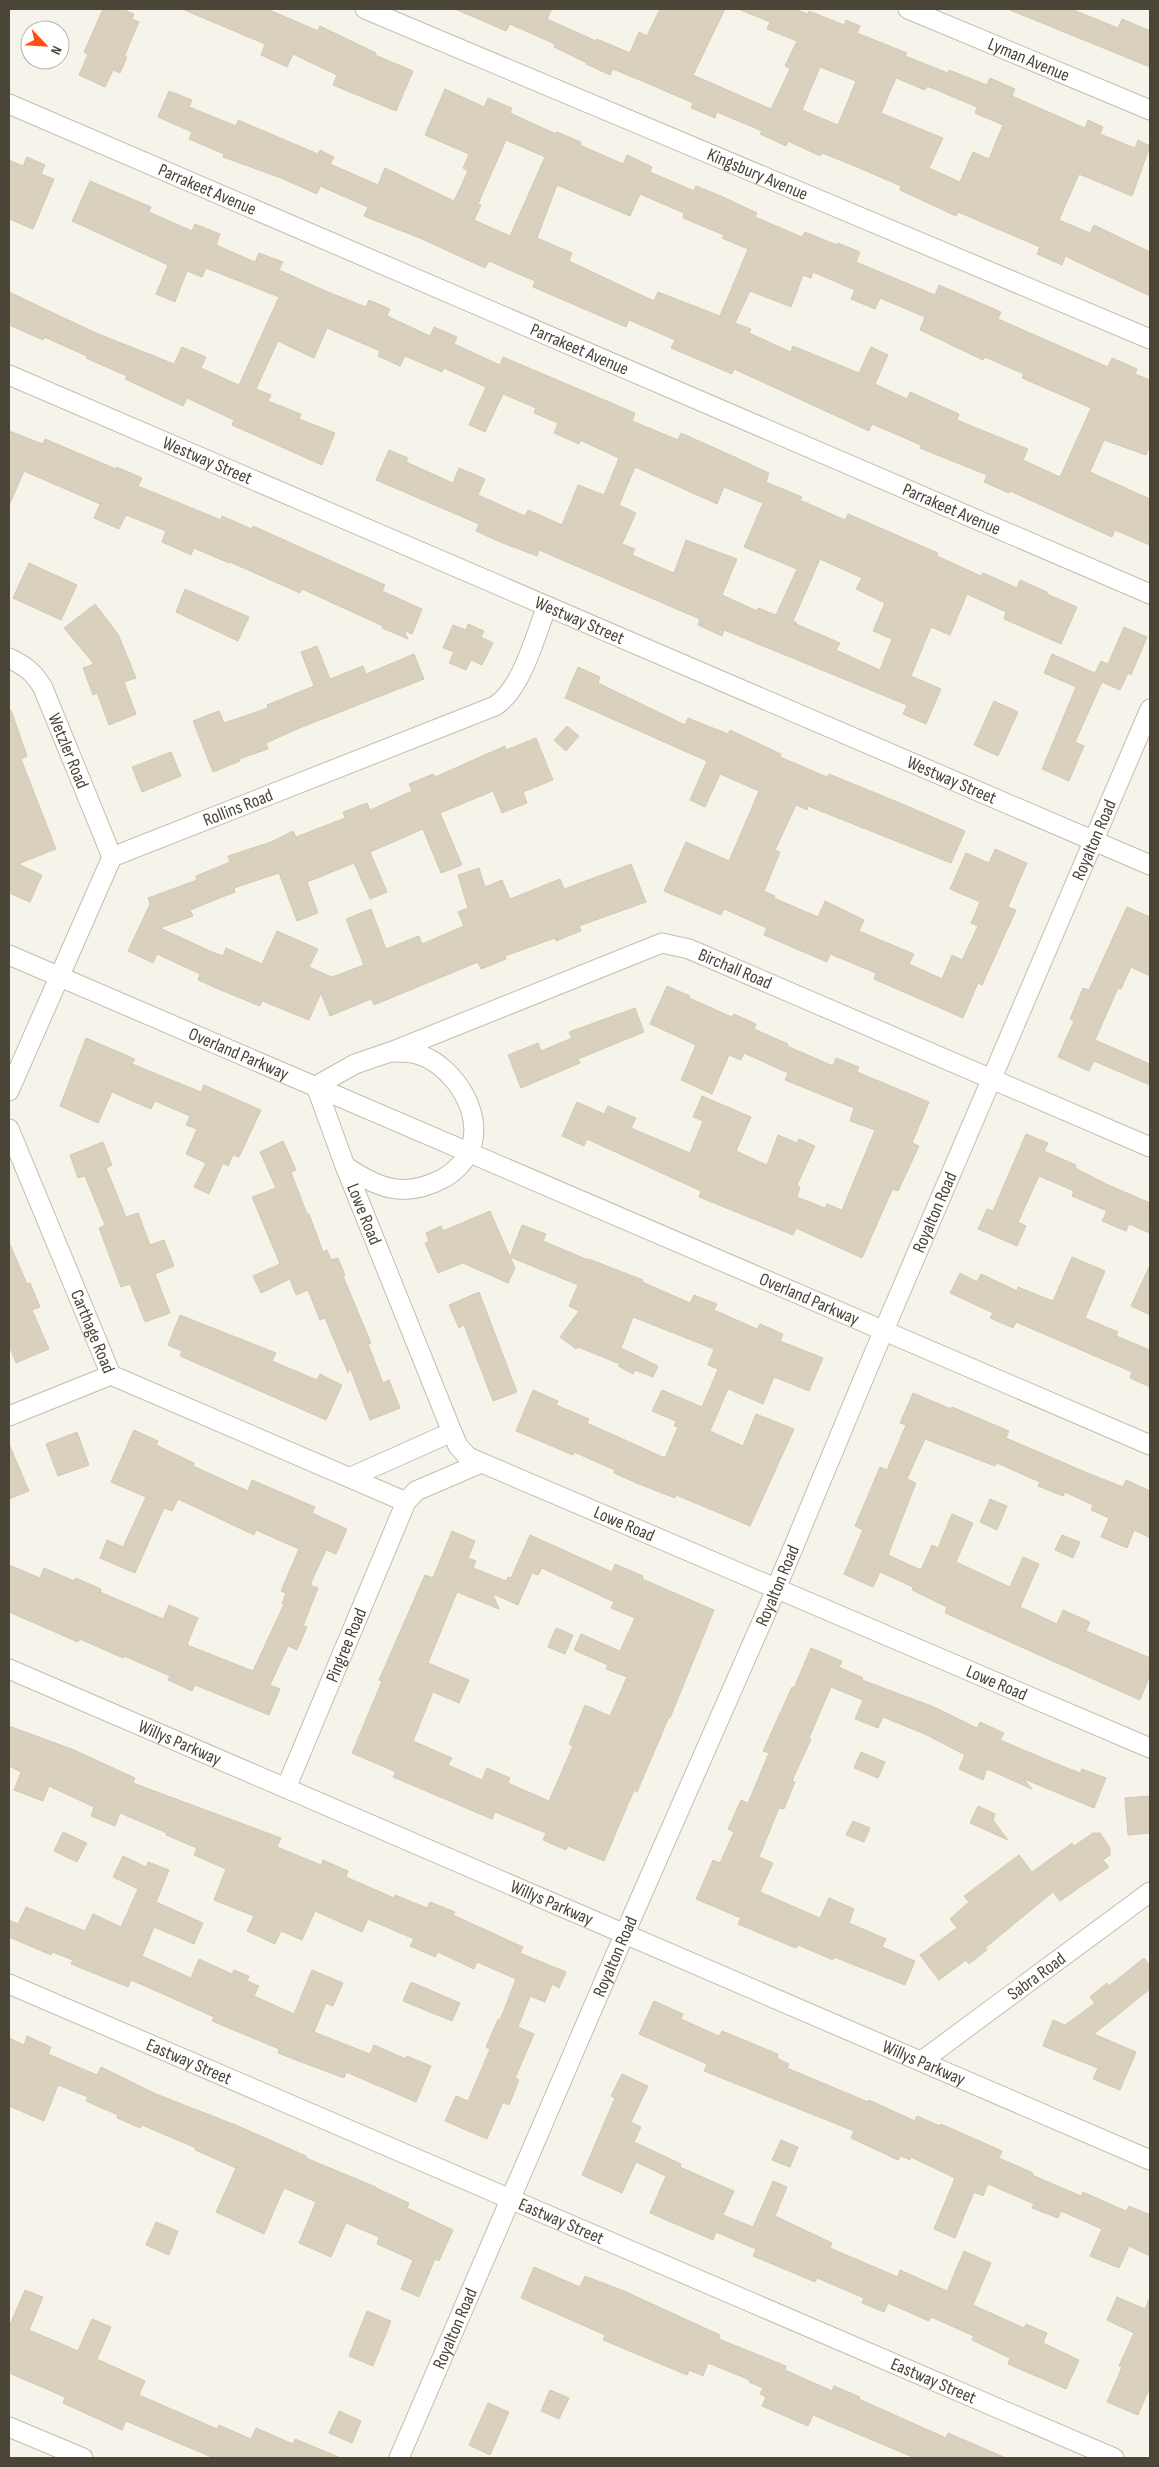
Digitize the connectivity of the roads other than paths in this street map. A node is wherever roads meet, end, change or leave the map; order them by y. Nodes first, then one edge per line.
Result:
1 (365, 9) edge
2 (908, 9) edge
3 (9, 104) edge
4 (1150, 110) edge
5 (1150, 339) edge
6 (9, 375) edge
7 (1150, 594) edge
8 (548, 606) junction
9 (9, 658) edge
10 (1150, 709) edge
11 (1094, 841) junction
12 (112, 858) junction
13 (1150, 865) edge
14 (9, 955) edge
15 (59, 977) junction
16 (392, 1051) junction
17 (991, 1079) junction
18 (316, 1086) junction
19 (9, 1091) edge
20 (9, 1129) edge
21 (1150, 1147) edge
22 (468, 1152) junction
23 (345, 1166) junction
24 (883, 1331) junction
25 (111, 1375) junction
26 (9, 1416) edge
27 (452, 1432) junction
28 (1150, 1445) edge
29 (481, 1463) junction
30 (351, 1477) junction
31 (406, 1502) junction
32 (776, 1589) junction
33 (9, 1669) edge
34 (1150, 1748) edge
35 (286, 1788) junction
36 (1150, 1892) edge
37 (625, 1933) junction
38 (9, 1984) edge
39 (923, 2060) junction
40 (1150, 2160) edge
41 (511, 2199) junction
42 (9, 2427) edge
43 (83, 2458) edge
44 (399, 2458) edge
45 (1114, 2458) edge

1 - 5 street, Kingsbury Avenue
2 - 4 street, Lyman Avenue
3 - 7 street, Parrakeet Avenue
6 - 8 street, Westway Street
8 - 11 street, Westway Street
8 - 12 street, Rollins Road
9 - 12 street, Wetzler Road
10 - 11 street, Royalton Road
11 - 13 street, Westway Street
11 - 17 street, Royalton Road
12 - 15 street
14 - 15 street, Overland Parkway
15 - 18 street, Overland Parkway
15 - 19 street
16 - 17 street, Birchall Road
16 - 18 street, Birchall Road
16 - 22 street
17 - 21 street, Birchall Road
17 - 24 street, Royalton Road
18 - 22 street, Overland Parkway
18 - 23 street, Lowe Road
20 - 25 street, Carthage Road
22 - 23 street
22 - 24 street, Overland Parkway
23 - 27 street, Lowe Road
24 - 28 street, Overland Parkway
24 - 32 street, Royalton Road
25 - 26 street
25 - 30 street, Carthage Road
27 - 29 street, Lowe Road
27 - 30 street
29 - 31 street, Pingree Road
29 - 32 street, Lowe Road
30 - 31 street
31 - 35 street, Pingree Road
32 - 34 street, Lowe Road
32 - 37 street, Royalton Road
33 - 35 street, Willys Parkway
35 - 37 street, Willys Parkway
36 - 39 street, Sabra Road
37 - 39 street, Willys Parkway
37 - 41 street, Royalton Road
38 - 41 street, Eastway Street
39 - 40 street, Willys Parkway
41 - 44 street, Royalton Road
41 - 45 street, Eastway Street
42 - 43 street

